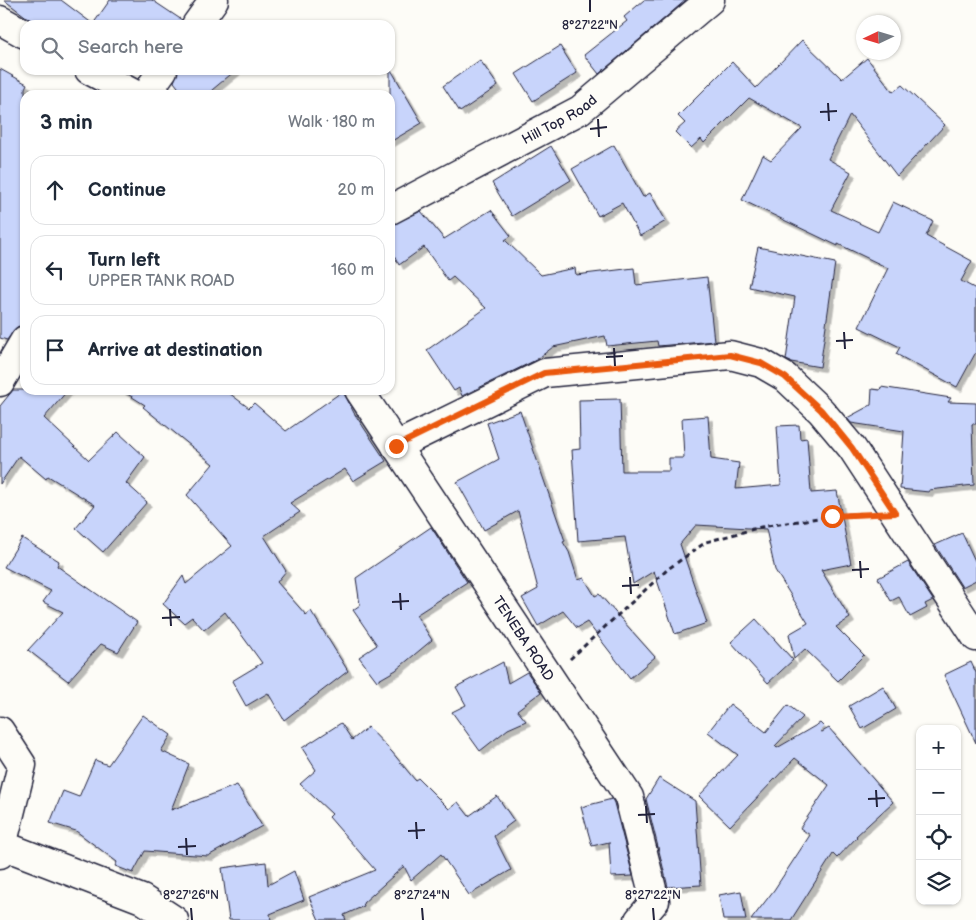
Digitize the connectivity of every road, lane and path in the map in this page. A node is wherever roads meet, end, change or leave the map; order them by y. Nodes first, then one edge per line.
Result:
1 (214, 0) edge
2 (710, 0) edge
3 (0, 20) edge
4 (200, 20) edge
5 (20, 31) edge
6 (98, 75) edge
7 (159, 75) edge
8 (127, 90) edge
9 (155, 90) edge
10 (395, 207) edge
11 (20, 348) edge
12 (0, 382) edge
13 (362, 395) edge
14 (396, 446) junction
15 (895, 513) junction
16 (976, 637) edge
17 (550, 678) junction
18 (0, 731) edge
19 (1, 849) edge
20 (647, 911) edge
21 (174, 920) edge

1 - 4 street
2 - 10 street, Hill Top Road
3 - 5 street
6 - 8 street
7 - 9 street
11 - 12 street
13 - 14 street, TENEBA ROAD
14 - 15 street
14 - 17 street, TENEBA ROAD
15 - 16 street
15 - 17 path
17 - 20 street, TENEBA ROAD
18 - 19 street
19 - 21 street

